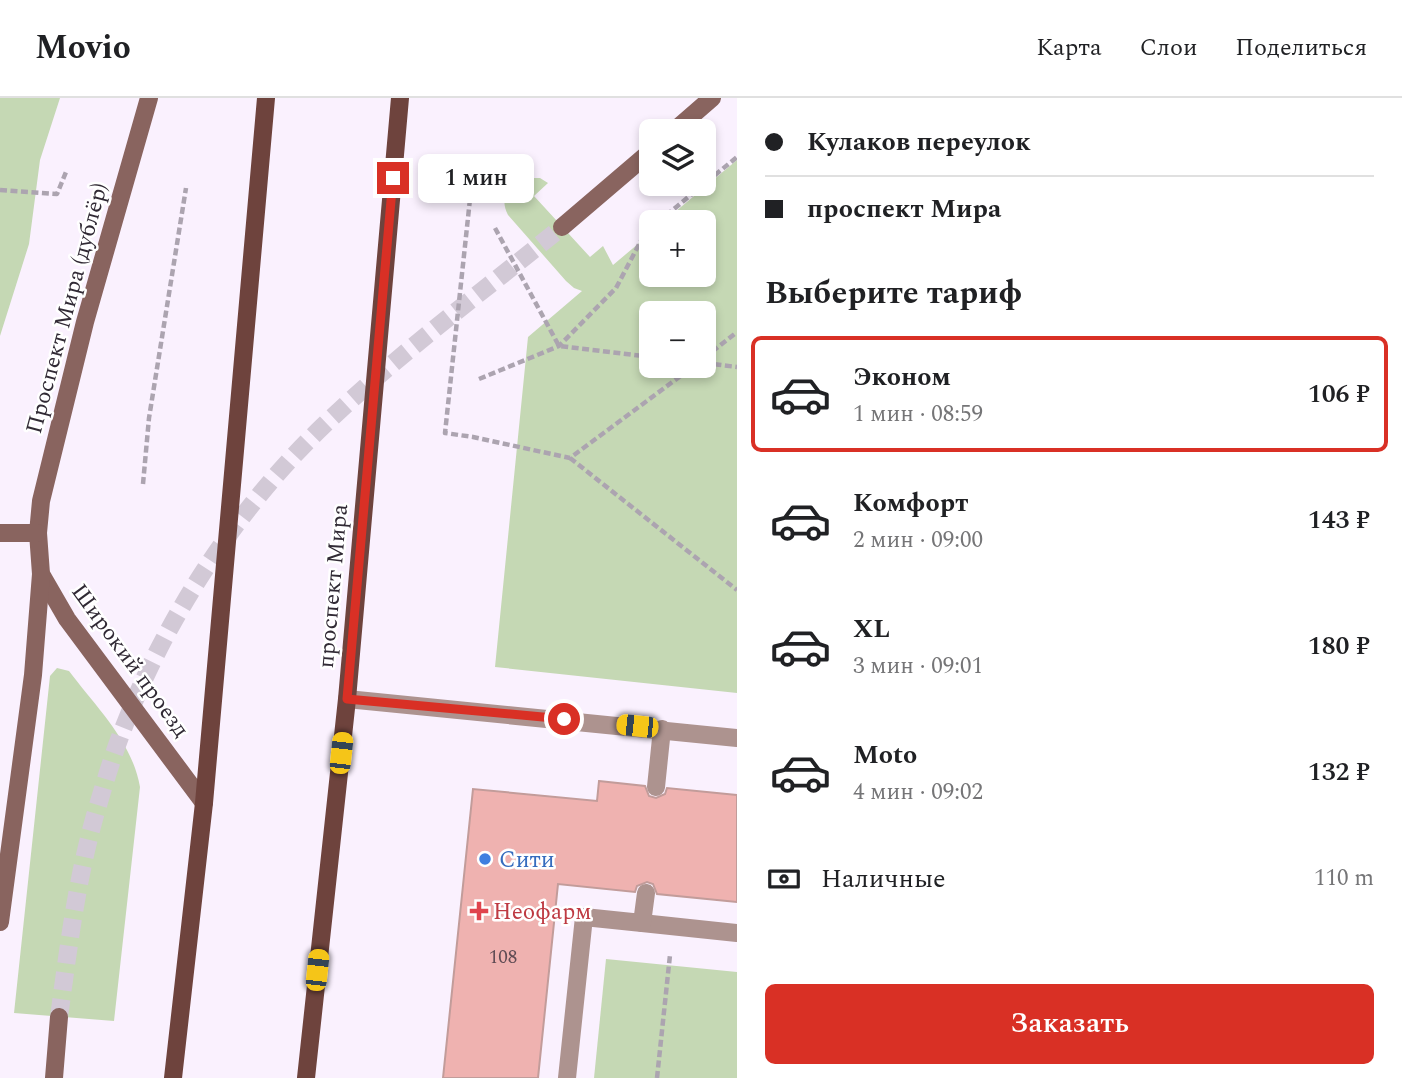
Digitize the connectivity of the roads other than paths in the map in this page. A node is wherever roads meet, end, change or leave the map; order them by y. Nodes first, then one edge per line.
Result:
1 (149, 98) edge
2 (266, 98) edge
3 (400, 98) edge
4 (712, 98) edge
5 (688, 119) edge
6 (639, 161) edge
7 (562, 227) tunnel mouth
8 (0, 533) edge
9 (38, 533) junction
10 (41, 574) junction
11 (347, 699) junction
12 (662, 729) junction
13 (737, 737) edge
14 (656, 787) dead end
15 (204, 803) junction
16 (646, 893) dead end
17 (0, 922) edge
18 (642, 923) junction
19 (737, 933) edge
20 (60, 1017) tunnel mouth
21 (54, 1078) edge
22 (173, 1078) edge
23 (306, 1078) edge
24 (567, 1078) edge

1 - 9 street, Проспект Мира (дублёр)
2 - 15 main road
3 - 11 main road, проспект Мира
4 - 5 street
6 - 7 street
8 - 9 street
9 - 10 street, Широкий проезд
10 - 15 street, Широкий проезд
10 - 17 street
11 - 12 street
11 - 23 main road, проспект Мира
12 - 13 street
12 - 14 street
15 - 22 main road
16 - 18 street
18 - 19 street
18 - 24 street
20 - 21 street

